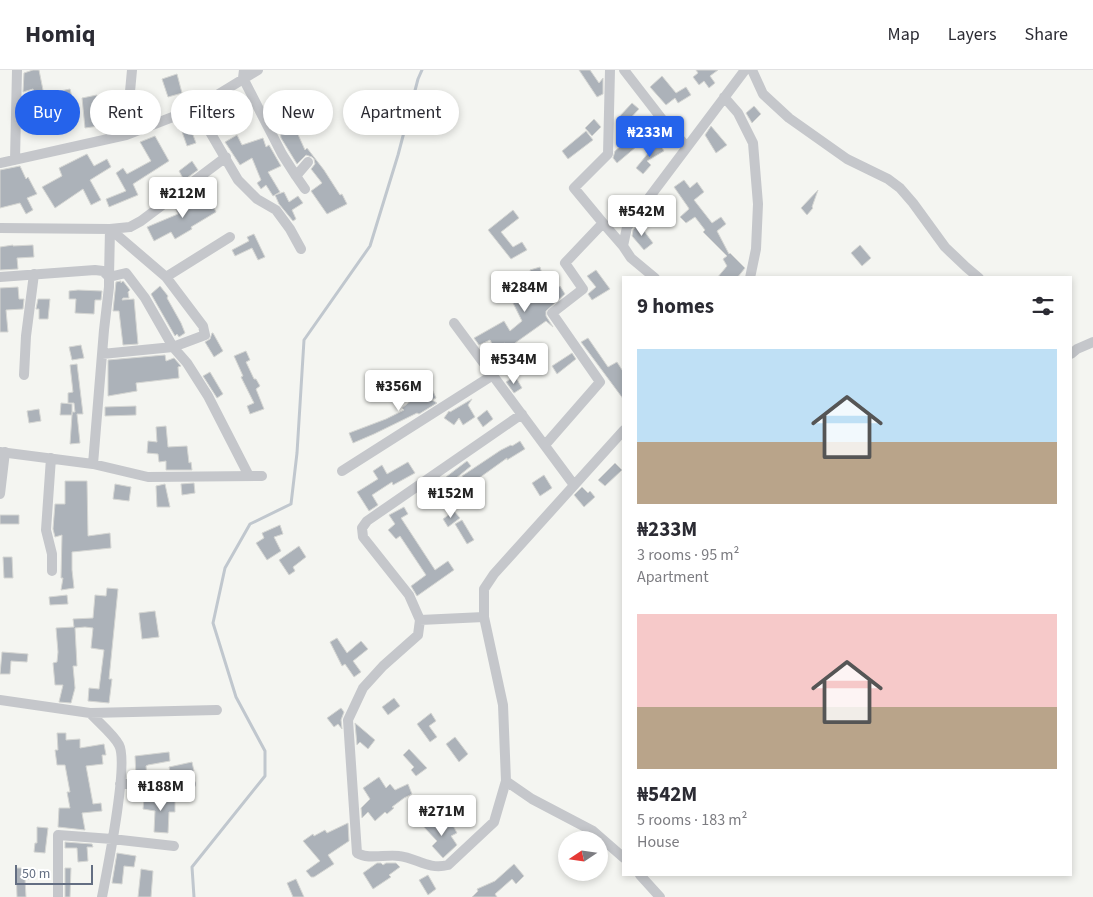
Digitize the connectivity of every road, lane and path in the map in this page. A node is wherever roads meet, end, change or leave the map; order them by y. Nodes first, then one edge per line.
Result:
1 (17, 70) edge
2 (132, 70) edge
3 (258, 70) edge
4 (610, 70) edge
5 (624, 70) edge
6 (745, 70) edge
7 (752, 70) edge
8 (244, 74) edge
9 (130, 90) edge
10 (221, 90) edge
11 (724, 97) junction
12 (126, 135) edge
13 (213, 135) edge
14 (687, 148) junction
15 (226, 157) junction
16 (15, 160) junction
17 (308, 162) dead end
18 (0, 163) edge
19 (296, 176) junction
20 (305, 189) dead end
21 (604, 224) junction
22 (0, 228) edge
23 (110, 229) junction
24 (230, 237) dead end
25 (624, 246) junction
26 (301, 249) dead end
27 (34, 274) junction
28 (652, 276) edge
29 (750, 276) edge
30 (977, 276) edge
31 (0, 277) edge
32 (109, 277) junction
33 (166, 277) junction
34 (454, 323) dead end
35 (1093, 342) edge
36 (174, 347) junction
37 (1072, 353) edge
38 (102, 354) junction
39 (24, 375) dead end
40 (492, 375) junction
41 (522, 414) junction
42 (622, 432) edge
43 (544, 445) junction
44 (3, 452) edge
45 (50, 458) junction
46 (93, 464) junction
47 (342, 471) dead end
48 (249, 476) junction
49 (262, 476) dead end
50 (574, 485) junction
51 (0, 494) edge
52 (52, 570) dead end
53 (484, 617) junction
54 (420, 620) junction
55 (0, 700) edge
56 (217, 710) dead end
57 (90, 714) junction
58 (506, 781) junction
59 (120, 784) junction
60 (190, 784) dead end
61 (112, 839) junction
62 (174, 846) dead end
63 (622, 856) edge
64 (641, 876) edge
65 (58, 897) edge
66 (102, 897) edge
67 (660, 897) edge

1 - 16 street
2 - 9 street
3 - 8 street
4 - 21 street
5 - 14 street
6 - 11 street
7 - 30 street
8 - 10 street
8 - 19 street
11 - 14 street
11 - 29 street
12 - 16 street
13 - 15 street
14 - 25 street
15 - 23 street
15 - 26 street
16 - 18 street
17 - 19 street
19 - 20 street
21 - 25 street
21 - 43 street
22 - 23 street
23 - 32 street
23 - 33 street
24 - 33 street
25 - 28 street
27 - 31 street
27 - 32 street
27 - 39 street
32 - 36 street
32 - 38 street
33 - 36 street
34 - 40 street
35 - 37 street
36 - 38 street
36 - 48 street
38 - 46 street
40 - 41 street
40 - 47 street
41 - 43 street
41 - 54 street
42 - 50 street
43 - 50 street
44 - 45 street
44 - 51 street
45 - 46 street
45 - 52 street
46 - 48 street
48 - 49 street
50 - 53 street
53 - 54 street
53 - 58 street
54 - 58 street
55 - 57 street
56 - 57 street
57 - 59 street
58 - 63 street
59 - 60 street
59 - 61 street
61 - 62 street
61 - 65 street
61 - 66 street
64 - 67 street

